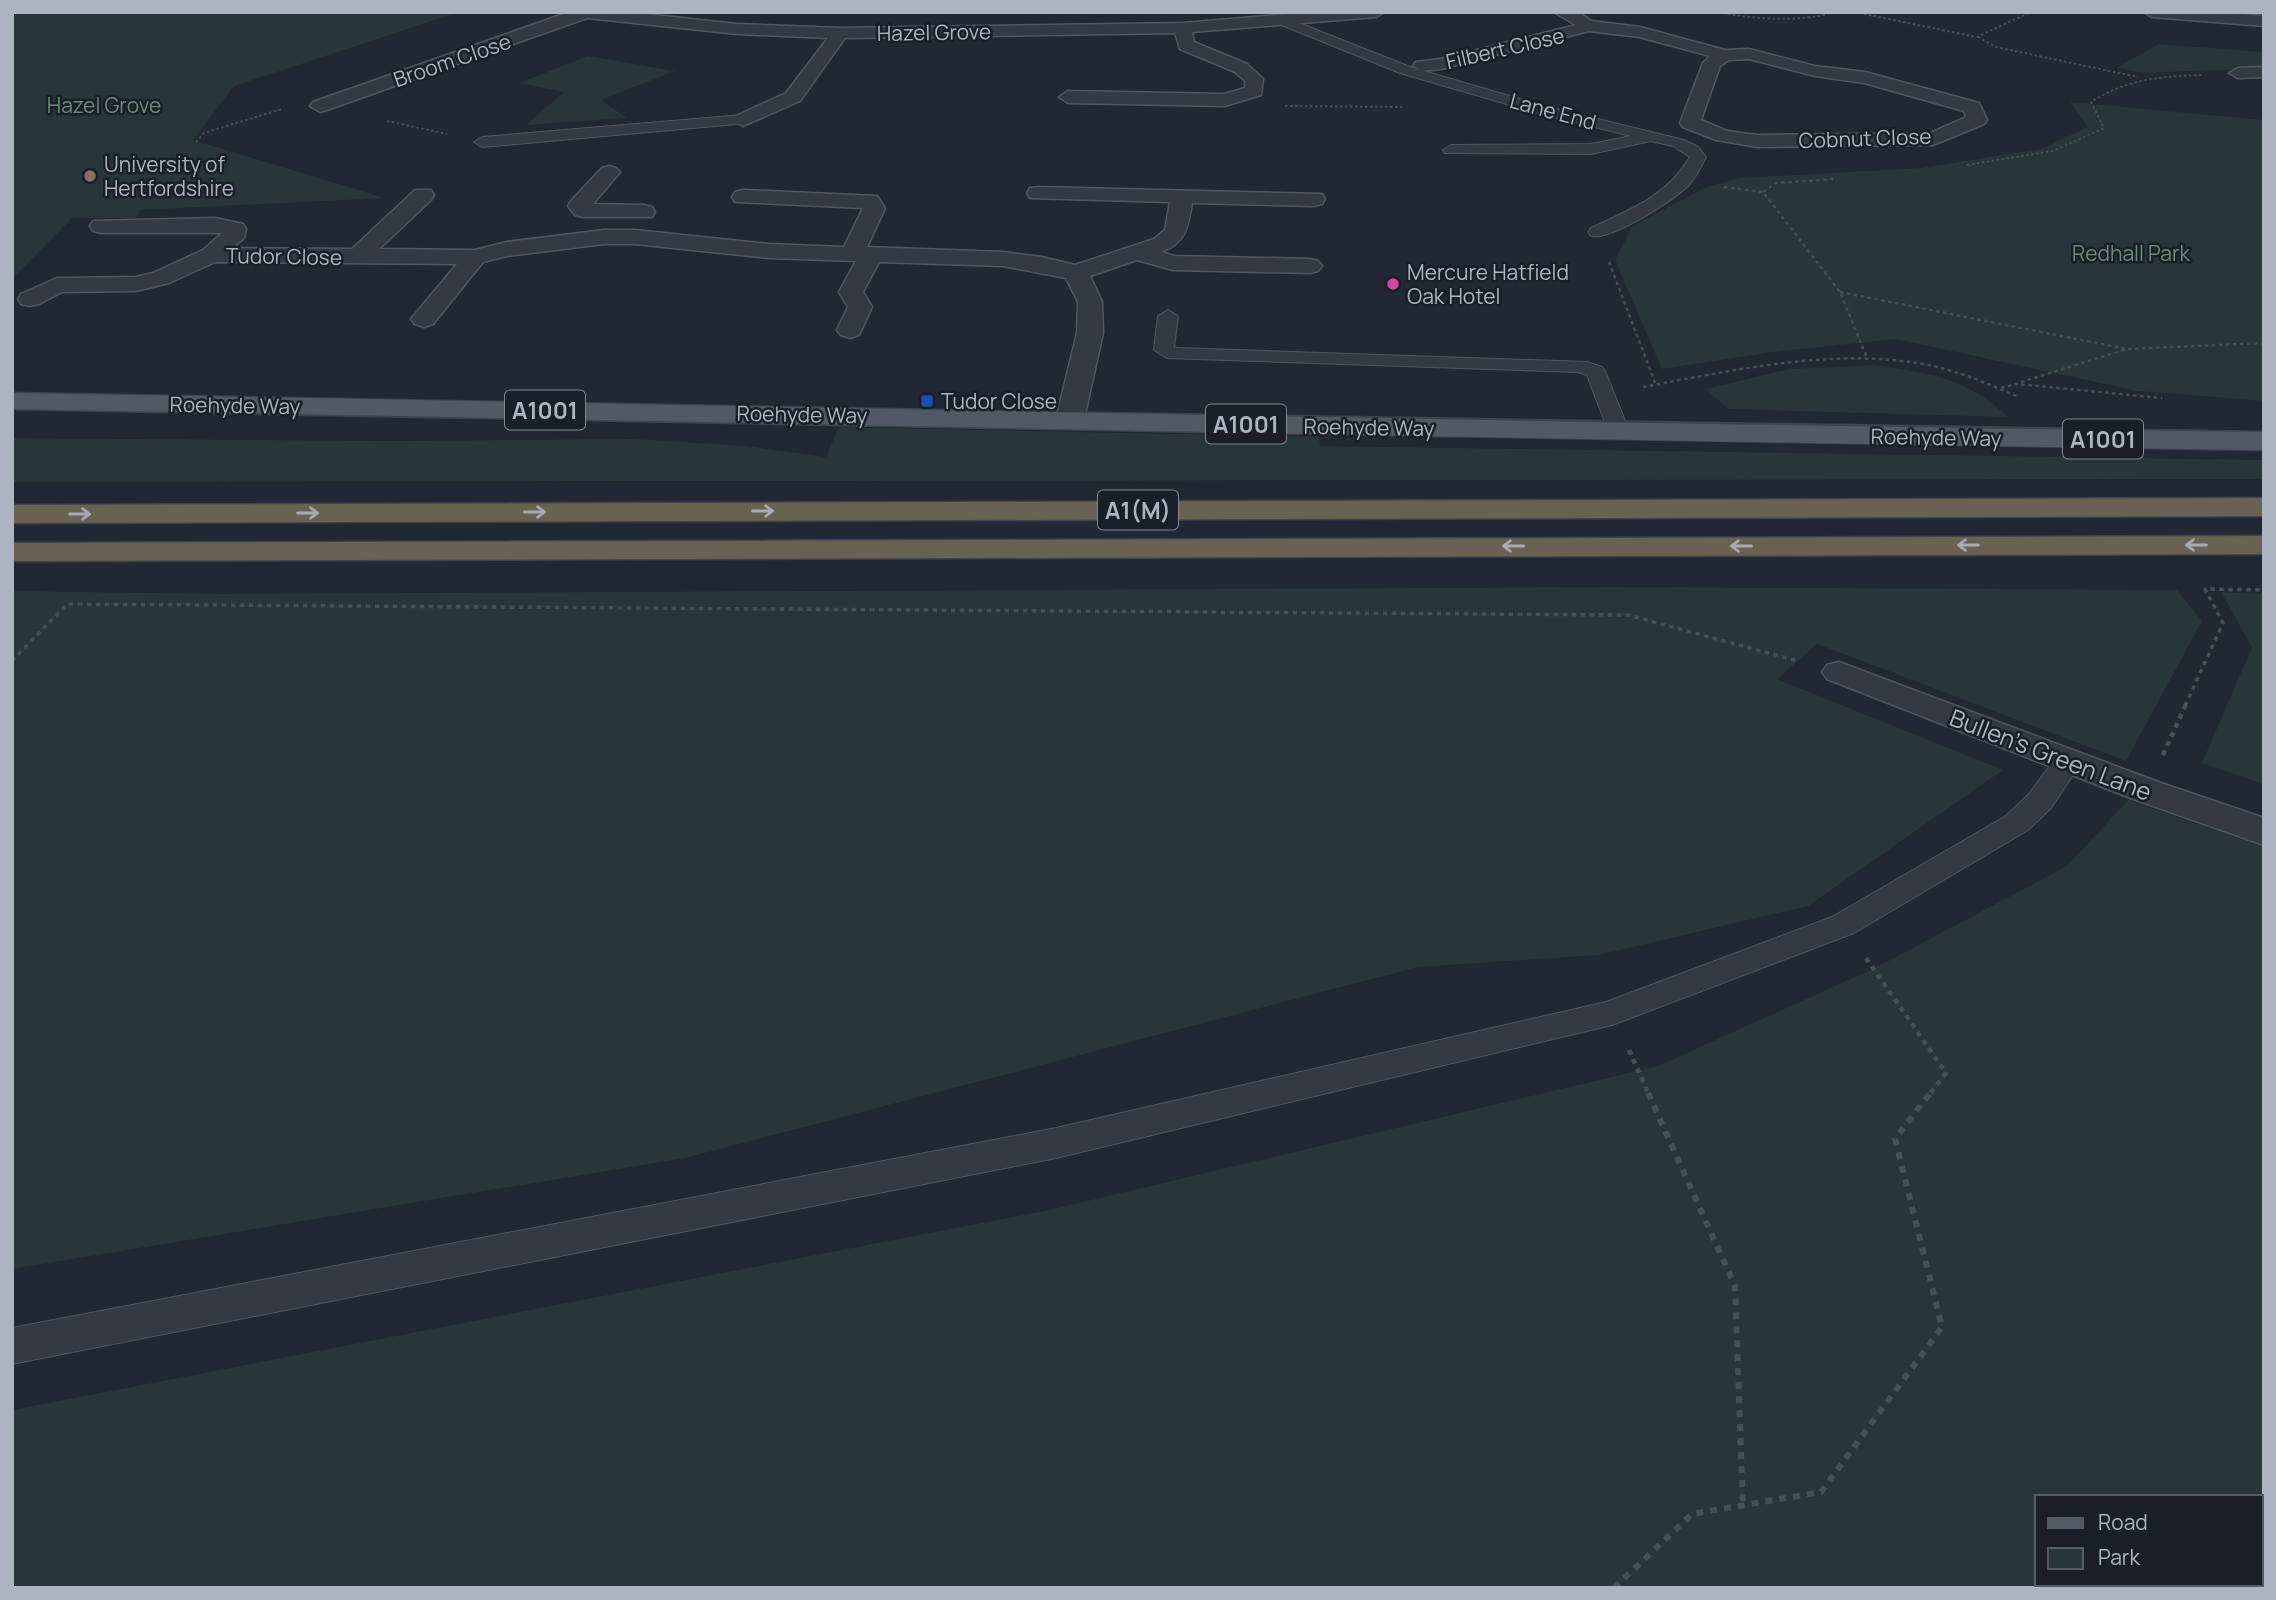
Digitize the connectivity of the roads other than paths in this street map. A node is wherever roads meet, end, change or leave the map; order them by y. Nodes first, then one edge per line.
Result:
1 (988, 12) edge
2 (1376, 12) edge
3 (1562, 12) edge
4 (2152, 12) edge
5 (580, 13) edge
6 (1262, 17) edge
7 (1284, 21) junction
8 (2264, 21) edge
9 (1586, 26) junction
10 (1184, 28) junction
11 (981, 31) junction
12 (839, 33) junction
13 (1725, 55) junction
14 (1422, 66) dead end
15 (2264, 72) edge
16 (2238, 73) road end
17 (1069, 97) dead end
18 (320, 106) road end
19 (743, 120) joint
20 (1651, 135) junction
21 (482, 142) road end
22 (1451, 150) dead end
23 (609, 172) dead end
24 (1038, 193) dead end
25 (423, 195) dead end
26 (1182, 196) junction
27 (743, 197) dead end
28 (1314, 199) dead end
29 (101, 226) dead end
30 (1597, 232) road end
31 (635, 237) junction
32 (1138, 253) junction
33 (861, 254) junction
34 (211, 255) junction
35 (356, 257) junction
36 (475, 257) junction
37 (1310, 266) dead end
38 (1076, 273) junction
39 (30, 299) dead end
40 (1168, 317) dead end
41 (424, 319) dead end
42 (850, 330) dead end
43 (12, 401) edge
44 (1070, 419) junction
45 (1619, 433) junction
46 (2264, 441) edge
47 (2264, 507) edge
48 (12, 514) edge
49 (2264, 545) edge
50 (12, 552) edge
51 (1839, 672) road end
52 (2068, 761) junction
53 (2264, 832) edge
54 (12, 1346) edge

1 - 11 street
2 - 7 street, Hazel Grove
3 - 9 street, Filbert Close
4 - 8 street
5 - 12 street, Hazel Grove
5 - 18 street, Broom Close
6 - 7 street, Hazel Grove
6 - 10 street, Hazel Grove
7 - 20 lane, Lane End
9 - 13 street, Filbert Close
9 - 14 street, Filbert Close
10 - 11 street, Hazel Grove
10 - 17 street
11 - 12 street, Hazel Grove
12 - 19 street
13 - 13 street, Cobnut Close
15 - 16 street
19 - 21 lane
20 - 22 lane
20 - 30 lane, Lane End
23 - 31 street
24 - 26 street
25 - 35 street, Tudor Close
26 - 28 street
26 - 32 street
27 - 33 street
29 - 34 street, Tudor Close
31 - 33 street, Tudor Close
31 - 36 street, Tudor Close
32 - 37 street
32 - 38 street
33 - 38 street, Tudor Close
33 - 42 street
34 - 35 street, Tudor Close
34 - 39 street, Tudor Close
35 - 36 street, Tudor Close
36 - 41 street
38 - 44 street
40 - 45 lane
43 - 44 main road, Roehyde Way / A1001
44 - 45 main road, Roehyde Way / A1001
45 - 46 main road, Roehyde Way / A1001
48 -> 47 highway, A1(M)
49 -> 50 highway, A1(M)
51 - 52 street, Bullen's Green Lane
52 - 53 street, Bullen's Green Lane
52 - 54 lane

